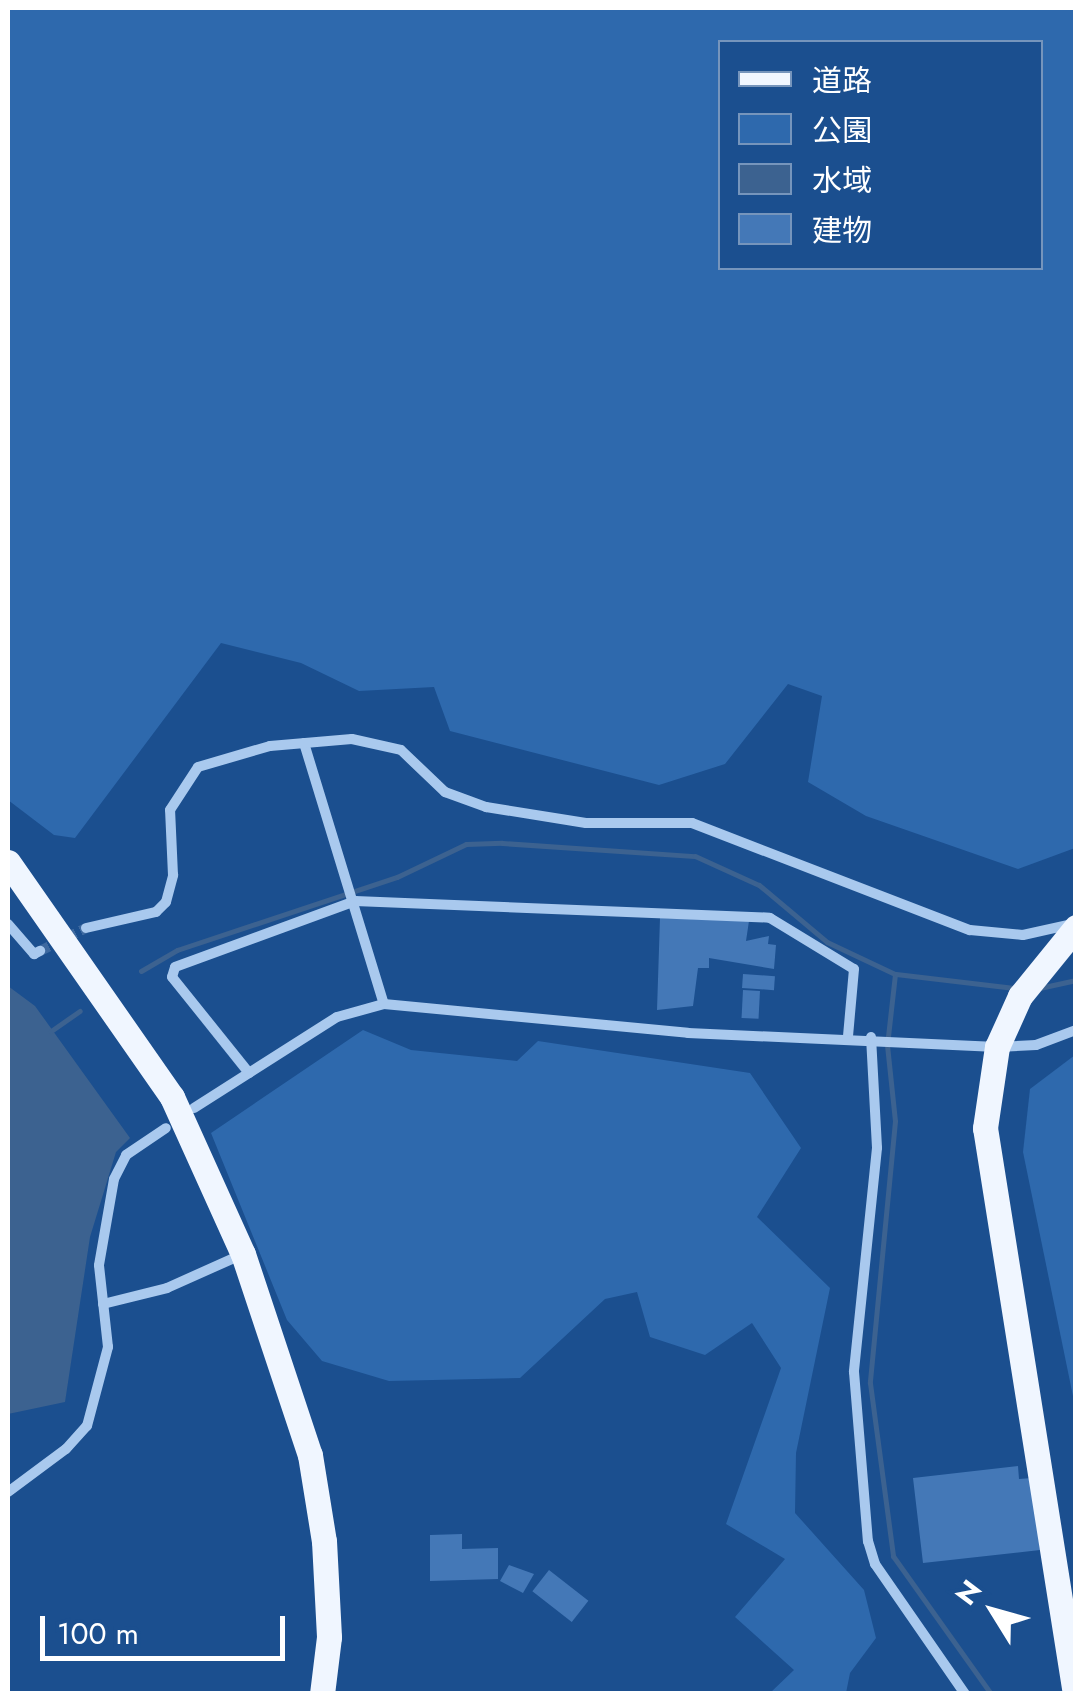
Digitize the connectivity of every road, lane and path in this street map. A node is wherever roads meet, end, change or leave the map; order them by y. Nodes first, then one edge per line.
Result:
1 (304, 743) junction
2 (8, 862) edge
3 (355, 900) junction
4 (8, 924) edge
5 (1076, 925) edge
6 (86, 928) tunnel mouth
7 (40, 951) dead end
8 (384, 1004) junction
9 (1076, 1030) edge
10 (848, 1036) junction
11 (874, 1038) junction
12 (997, 1046) junction
13 (250, 1073) junction
14 (194, 1108) dead end
15 (166, 1128) dead end
16 (243, 1254) junction
17 (103, 1304) junction
18 (8, 1492) edge
19 (322, 1694) edge
20 (966, 1694) edge
21 (1076, 1694) edge

1 - 3 street
1 - 5 street
1 - 6 street
2 - 16 main road
3 - 8 street
3 - 10 street
3 - 13 street
4 - 7 street
5 - 12 main road
8 - 10 street
8 - 13 street
9 - 12 street
10 - 11 street
11 - 12 street
11 - 20 street
12 - 21 main road
13 - 14 street
15 - 17 street
16 - 17 street
16 - 19 main road
17 - 18 street

